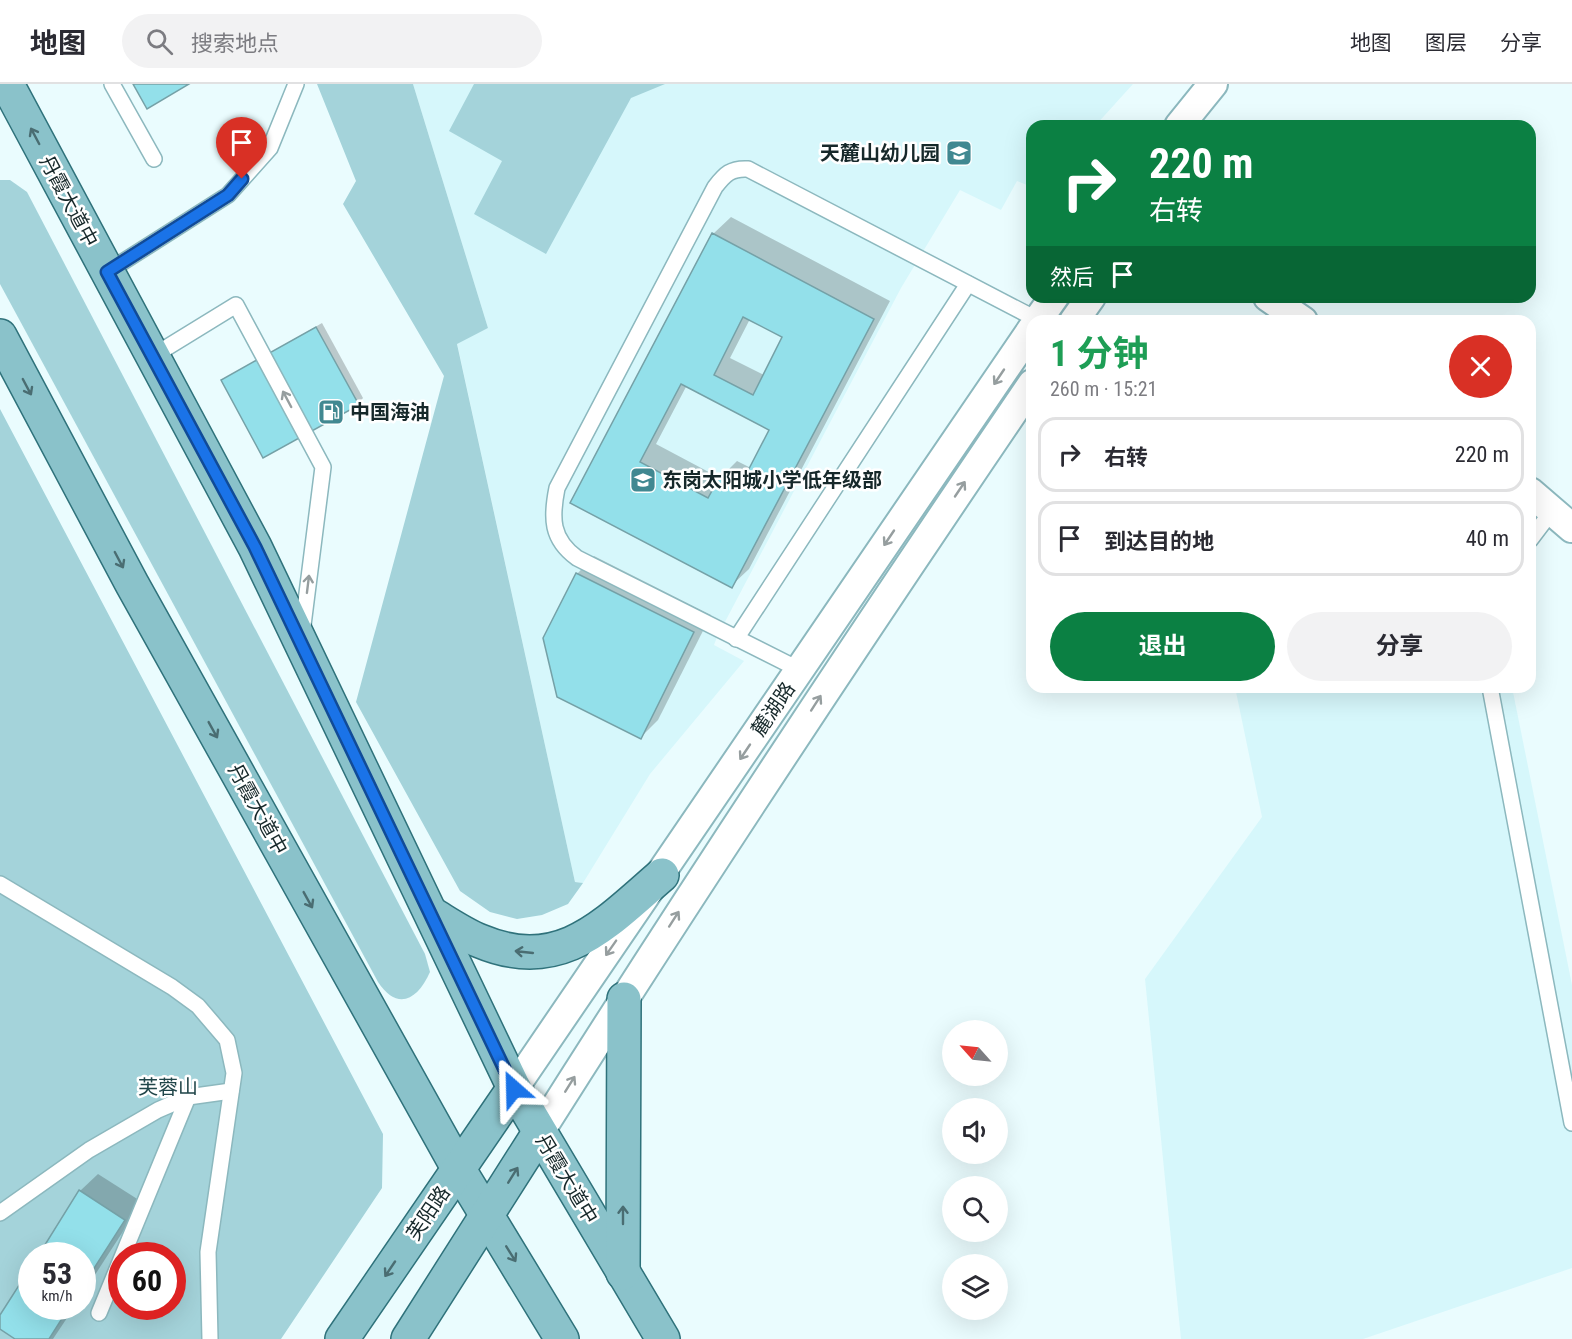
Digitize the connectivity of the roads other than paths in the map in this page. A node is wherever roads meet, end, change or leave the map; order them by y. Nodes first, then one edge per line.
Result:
1 (7, 84) edge
2 (112, 84) edge
3 (296, 84) edge
4 (1213, 84) edge
5 (1184, 120) edge
6 (154, 159) dead end
7 (107, 272) junction
8 (968, 284) junction
9 (1277, 303) edge
10 (1026, 315) edge
11 (1294, 315) edge
12 (0, 336) edge
13 (1026, 338) edge
14 (153, 356) junction
15 (1026, 393) edge
16 (1536, 497) edge
17 (1562, 519) edge
18 (1536, 536) edge
19 (736, 639) junction
20 (301, 642) junction
21 (800, 670) junction
22 (1491, 693) edge
23 (662, 875) junction
24 (0, 884) edge
25 (432, 914) junction
26 (624, 999) junction
27 (514, 1089) junction
28 (231, 1091) junction
29 (188, 1097) junction
30 (1572, 1123) edge
31 (539, 1133) junction
32 (458, 1168) junction
33 (0, 1213) edge
34 (487, 1217) junction
35 (623, 1273) junction
36 (99, 1313) dead end
37 (210, 1339) edge
38 (342, 1339) edge
39 (408, 1339) edge
40 (562, 1339) edge
41 (663, 1339) edge

7 -> 1 main road, 丹霞大道中
2 - 6 lane
3 - 7 lane
4 - 5 street
7 - 14 main road, 丹霞大道中
8 - 10 lane
8 - 19 lane
8 - 19 lane
9 - 11 street
12 -> 32 main road, 丹霞大道中
13 -> 21 street, 麓湖路
14 - 20 main road, 丹霞大道中
20 -> 14 lane
26 -> 15 street, 麓湖路
16 - 17 street
17 - 18 lane
19 - 21 lane
20 - 25 main road, 丹霞大道中
21 -> 23 street, 麓湖路
22 - 30 lane
23 -> 25 main road
23 -> 27 street, 麓湖路
24 - 28 lane
25 - 27 main road, 丹霞大道中
31 -> 26 street, 麓湖路
35 -> 26 main road
27 - 31 main road, 丹霞大道中
27 - 32 main road, 芙阳路
28 - 29 lane
28 - 37 lane
29 - 33 lane
29 - 36 lane
34 -> 31 main road
31 - 35 main road, 丹霞大道中
32 - 34 main road, 丹霞大道中
32 -> 38 main road, 芙阳路
34 - 39 main road
34 -> 40 main road, 丹霞大道中
35 - 41 main road, 丹霞大道中

